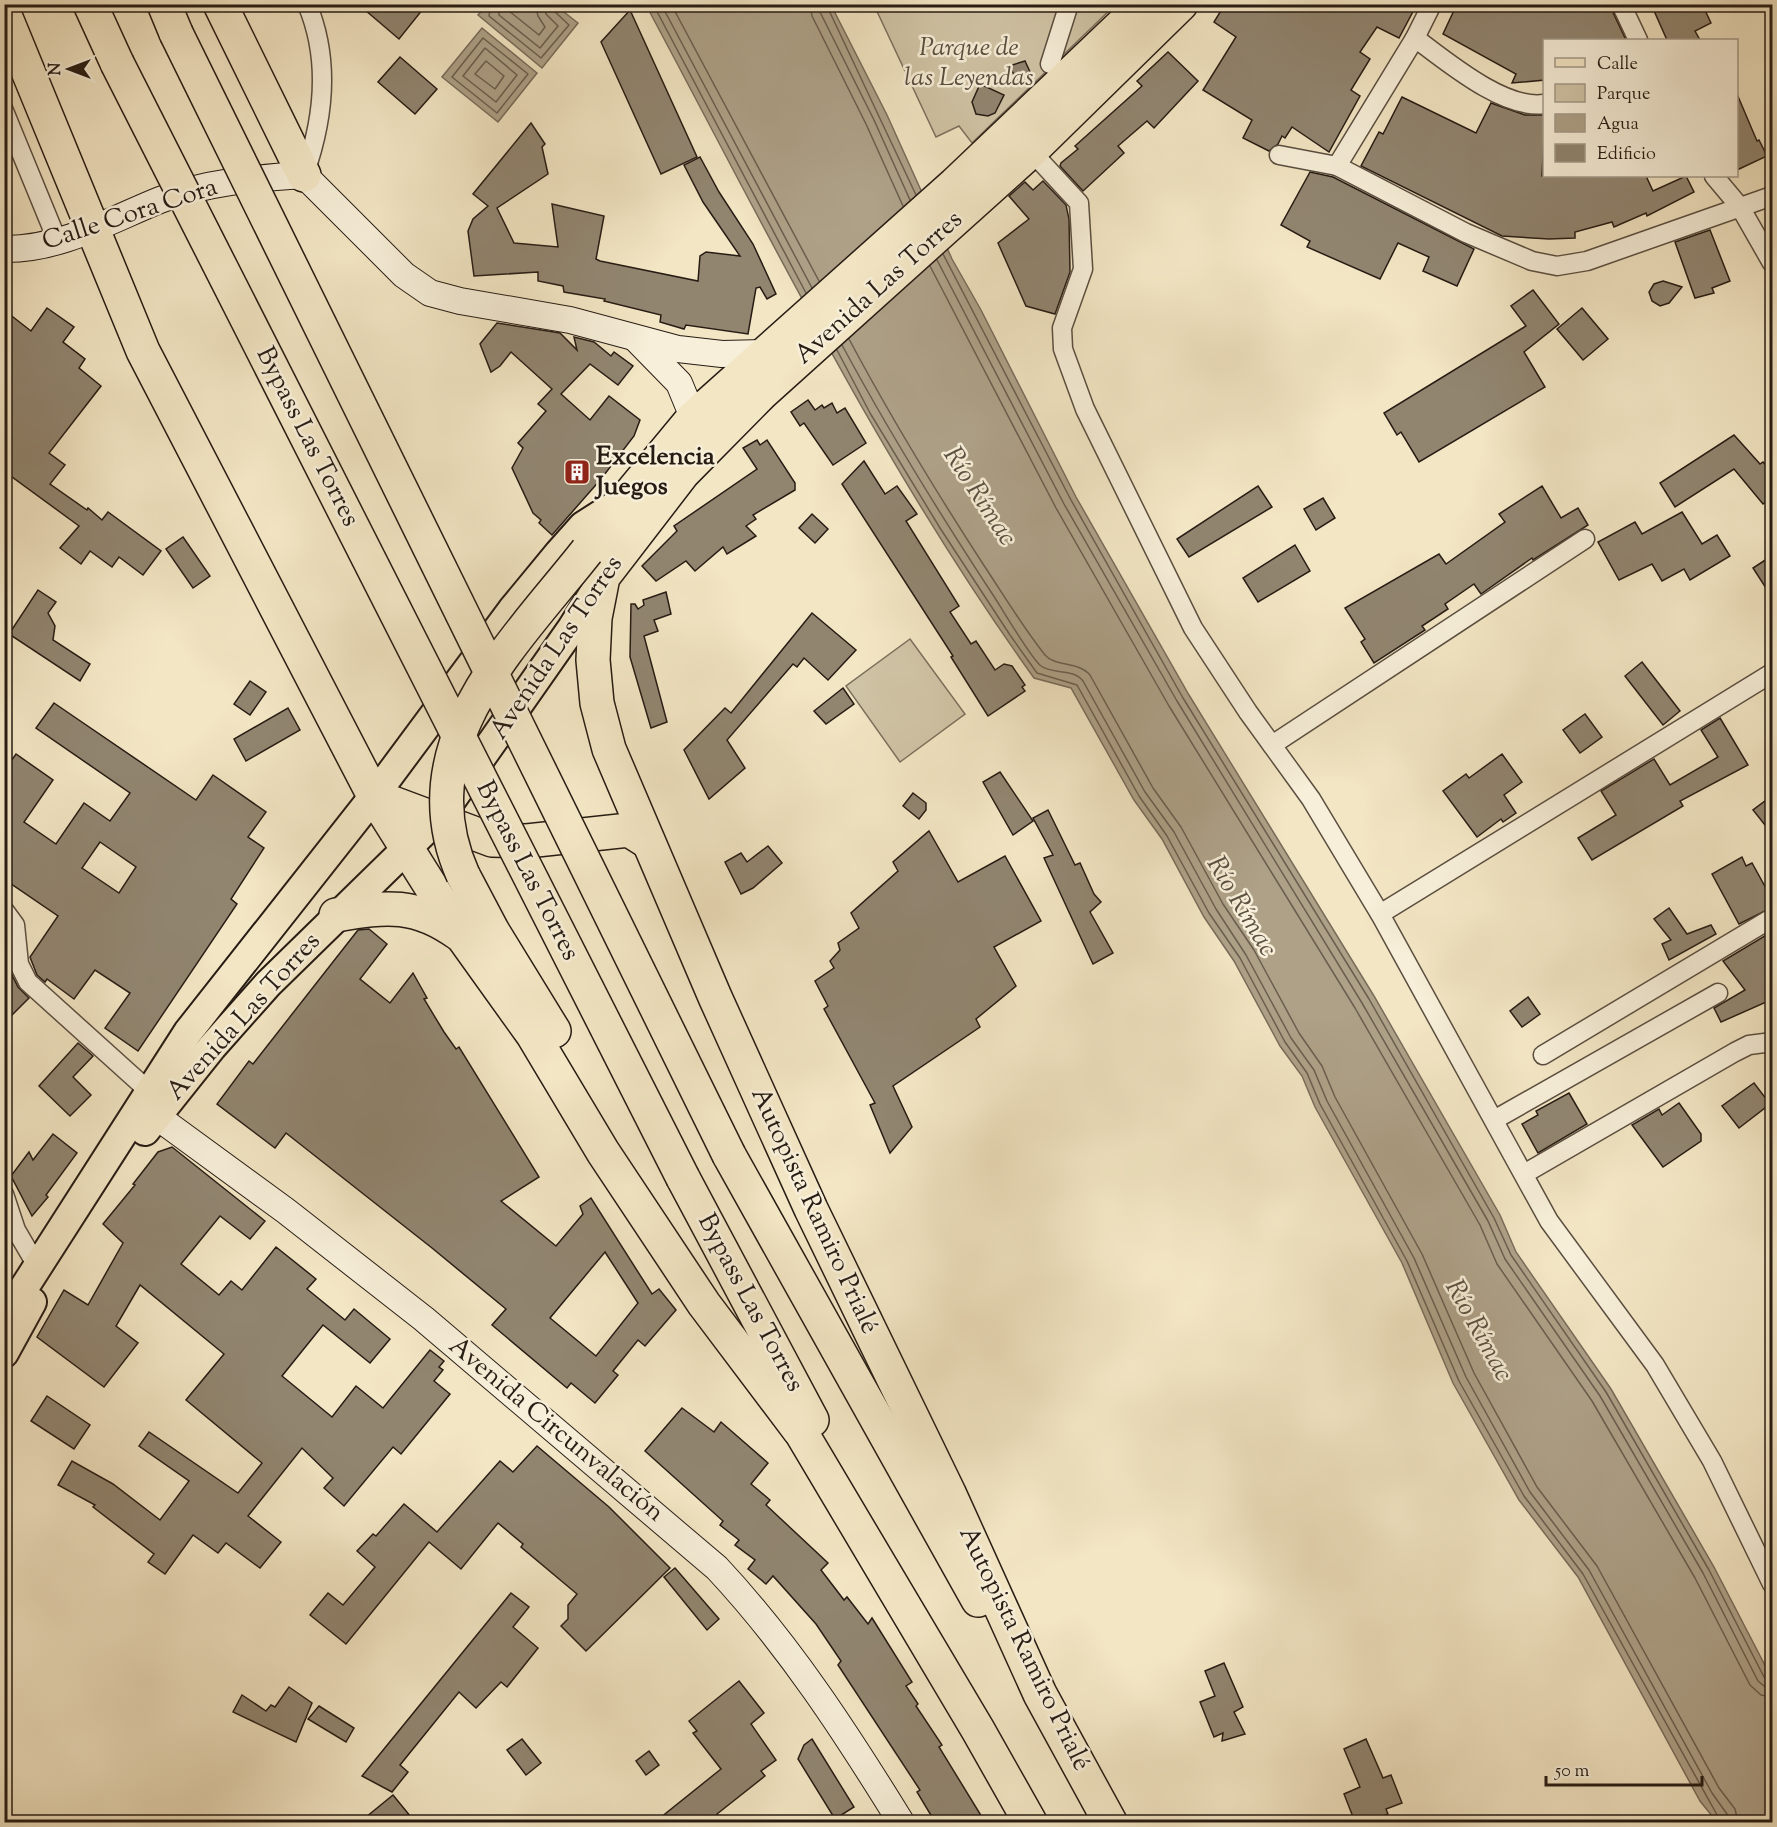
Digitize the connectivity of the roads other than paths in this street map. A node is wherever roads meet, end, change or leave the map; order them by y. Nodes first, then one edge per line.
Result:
1 (90, 4) edge
2 (219, 4) edge
3 (307, 4) edge
4 (1069, 4) edge
5 (1144, 4) edge
6 (1181, 4) edge
7 (1432, 4) edge
8 (1621, 4) edge
9 (4, 13) edge
10 (170, 19) edge
11 (1415, 38) junction
12 (1638, 39) edge
13 (1050, 64) dead end
14 (1543, 104) edge
15 (4, 111) edge
16 (1031, 151) junction
17 (1280, 155) dead end
18 (1337, 166) junction
19 (304, 175) junction
20 (1715, 177) edge
21 (963, 194) junction
22 (1773, 196) edge
23 (1740, 207) junction
24 (93, 230) junction
25 (57, 240) junction
26 (4, 249) edge
27 (1773, 263) edge
28 (636, 339) junction
29 (778, 355) junction
30 (693, 418) junction
31 (705, 449) junction
32 (626, 499) junction
33 (1585, 539) dead end
34 (595, 564) junction
35 (1773, 673) edge
36 (1272, 745) junction
37 (374, 796) junction
38 (437, 819) junction
39 (648, 842) junction
40 (407, 848) junction
41 (4, 910) edge
42 (1380, 914) junction
43 (336, 915) junction
44 (1773, 918) edge
45 (462, 936) junction
46 (1718, 993) dead end
47 (1773, 1042) edge
48 (1543, 1055) dead end
49 (149, 1104) junction
50 (1494, 1120) junction
51 (1524, 1174) junction
52 (4, 1194) edge
53 (37, 1266) junction
54 (4, 1319) edge
55 (4, 1353) edge
56 (799, 1430) junction
57 (1773, 1584) edge
58 (1040, 1694) junction
59 (978, 1730) junction
60 (901, 1822) edge
61 (1030, 1822) edge
62 (1110, 1822) edge

1 - 59 highway, Bypass Las Torres, bridge
2 - 19 highway
3 - 19 street
4 - 13 street
5 - 21 highway, Avenida Las Torres
6 - 16 highway, Avenida Las Torres
7 - 11 street
8 - 12 street
9 - 24 highway
10 - 58 highway, Bypass Las Torres, bridge
11 - 14 street
11 - 18 street
15 - 25 street
16 - 21 highway, Avenida Las Torres
16 - 36 street
17 - 18 street
18 - 23 street
19 - 24 street, Calle Cora Cora
19 - 28 street
20 - 23 street
21 - 29 highway, Avenida Las Torres
22 - 23 street
23 - 27 street
24 - 25 street, Calle Cora Cora
24 - 37 highway
25 - 26 street, Calle Cora Cora
28 - 29 street
28 - 30 street
29 - 30 highway, Avenida Las Torres
29 - 31 highway, Avenida Las Torres
30 - 31 street
30 - 32 highway, Avenida Las Torres
31 - 34 highway, Avenida Las Torres
32 - 34 highway
32 - 37 main road, Avenida Las Torres
33 - 36 street
34 - 38 main road, Avenida Las Torres
34 - 39 highway, Autopista Ramiro Prialé
34 - 56 highway, bridge
35 - 42 street
36 - 42 street
37 - 38 highway
37 - 40 highway
37 - 49 main road, Avenida Las Torres
38 - 39 highway
38 - 40 main road, Avenida Las Torres
39 - 58 highway, Autopista Ramiro Prialé
40 - 43 main road, Avenida Las Torres
40 - 45 highway
41 - 49 street
42 - 50 street
43 - 45 highway
43 - 49 main road, Avenida Las Torres
44 - 48 street
45 - 56 highway
46 - 50 street
47 - 51 street
49 - 53 main road, Avenida Las Torres
49 - 55 main road, Avenida Las Torres
49 - 60 street, Avenida Circunvalación
50 - 51 street
51 - 57 street
52 - 53 street
53 - 54 main road, Avenida Las Torres
56 - 59 highway
58 - 62 highway, Autopista Ramiro Prialé
59 - 61 highway

